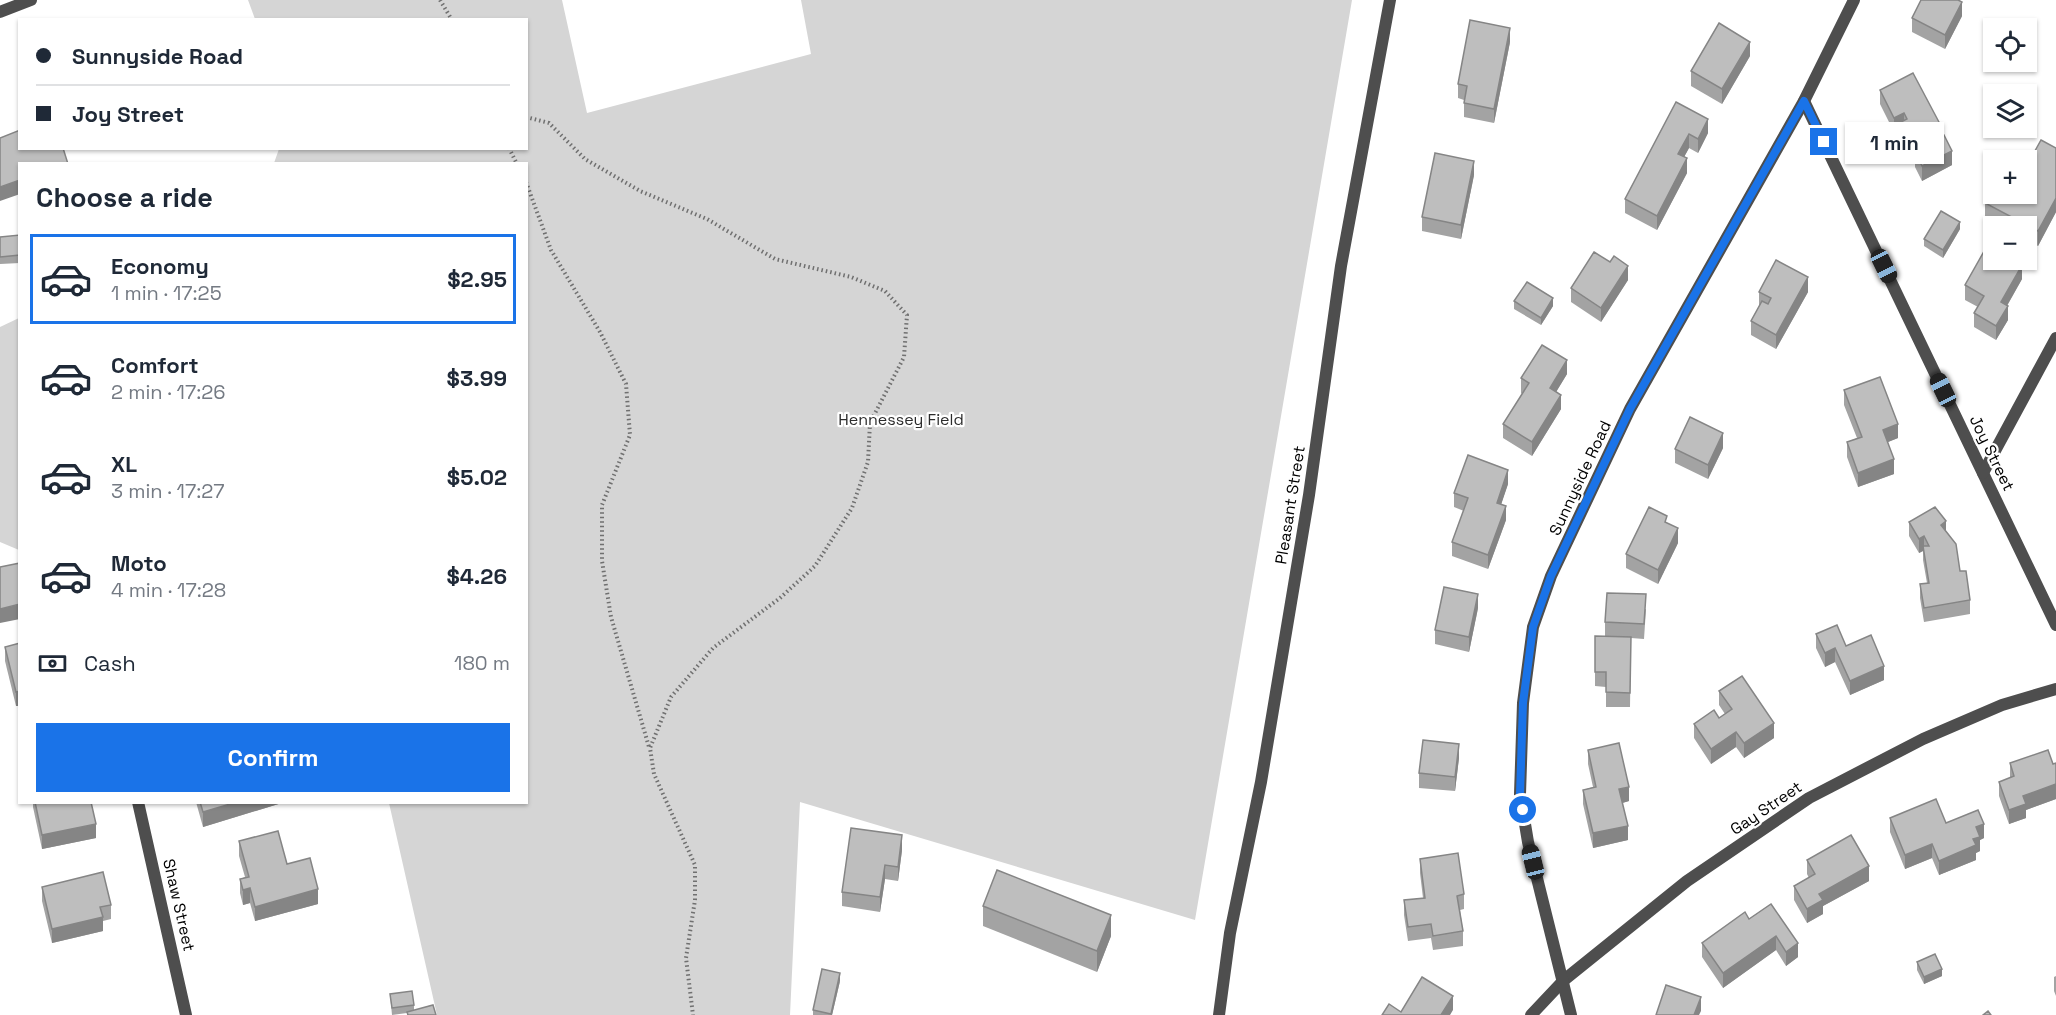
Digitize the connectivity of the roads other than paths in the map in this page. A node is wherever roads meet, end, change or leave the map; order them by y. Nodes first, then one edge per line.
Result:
1 (31, 0) edge
2 (1390, 0) edge
3 (1854, 0) edge
4 (0, 12) edge
5 (1804, 101) junction
6 (2056, 338) edge
7 (1983, 473) junction
8 (2056, 625) edge
9 (2056, 689) edge
10 (138, 804) edge
11 (1564, 980) junction
12 (186, 1015) edge
13 (1219, 1015) edge
14 (1531, 1015) edge
15 (1571, 1015) edge

1 - 4 street
2 - 13 street, Pleasant Street
3 - 5 street, Sunnyside Road
5 - 7 street, Joy Street
5 - 11 street, Sunnyside Road
6 - 7 street
7 - 8 street, Joy Street
9 - 11 street, Gay Street
10 - 12 street, Shaw Street
11 - 14 street, Gay Street
11 - 15 street, Sunnyside Road

